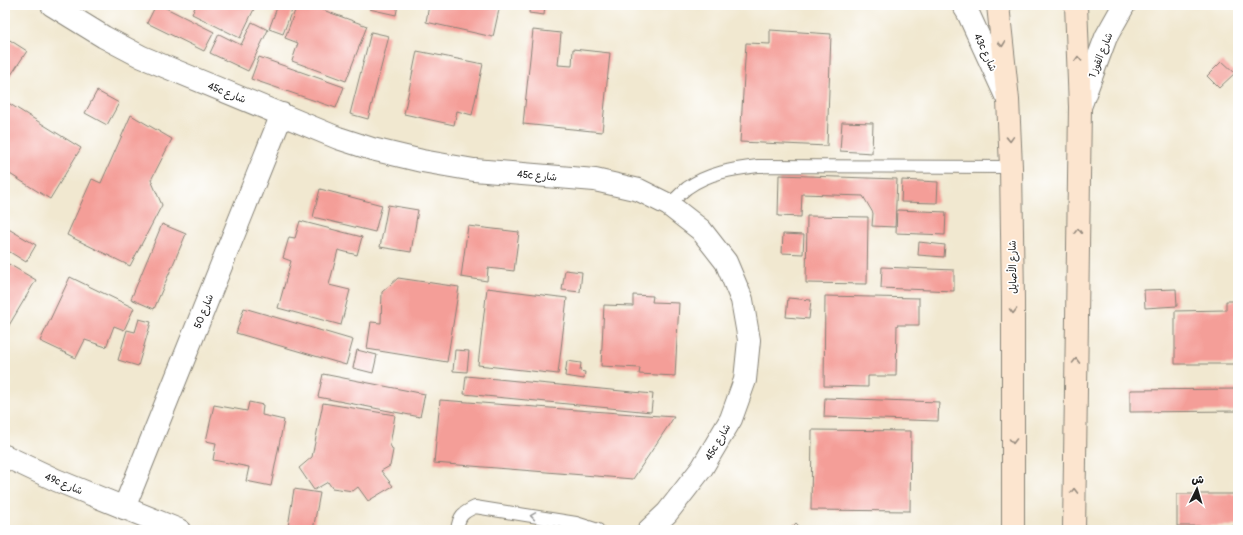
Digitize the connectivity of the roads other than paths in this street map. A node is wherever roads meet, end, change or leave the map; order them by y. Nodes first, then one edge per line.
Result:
1 (52, 5) edge
2 (963, 5) edge
3 (998, 5) edge
4 (1076, 5) edge
5 (1124, 5) edge
6 (1008, 100) junction
7 (1080, 107) junction
8 (282, 114) junction
9 (1011, 167) junction
10 (669, 205) junction
11 (5, 456) edge
12 (124, 508) junction
13 (167, 528) edge
14 (457, 530) edge
15 (598, 530) edge
16 (649, 530) edge
17 (1013, 530) edge
18 (1074, 530) edge

1 - 8 street, 45c شارع
2 - 6 street, 43c شارع
3 -> 6 main road, شارع الأصايل
7 -> 4 main road
5 - 7 street, شارع القوز 1
6 -> 9 main road, شارع الأصايل
18 -> 7 main road
8 - 10 street, 45c شارع
8 - 12 street, شارع 50
9 - 10 lane
9 -> 17 main road, شارع الأصايل
10 - 16 street, 45c شارع
11 - 12 street, 49c شارع
12 - 13 street
15 -> 14 lane

